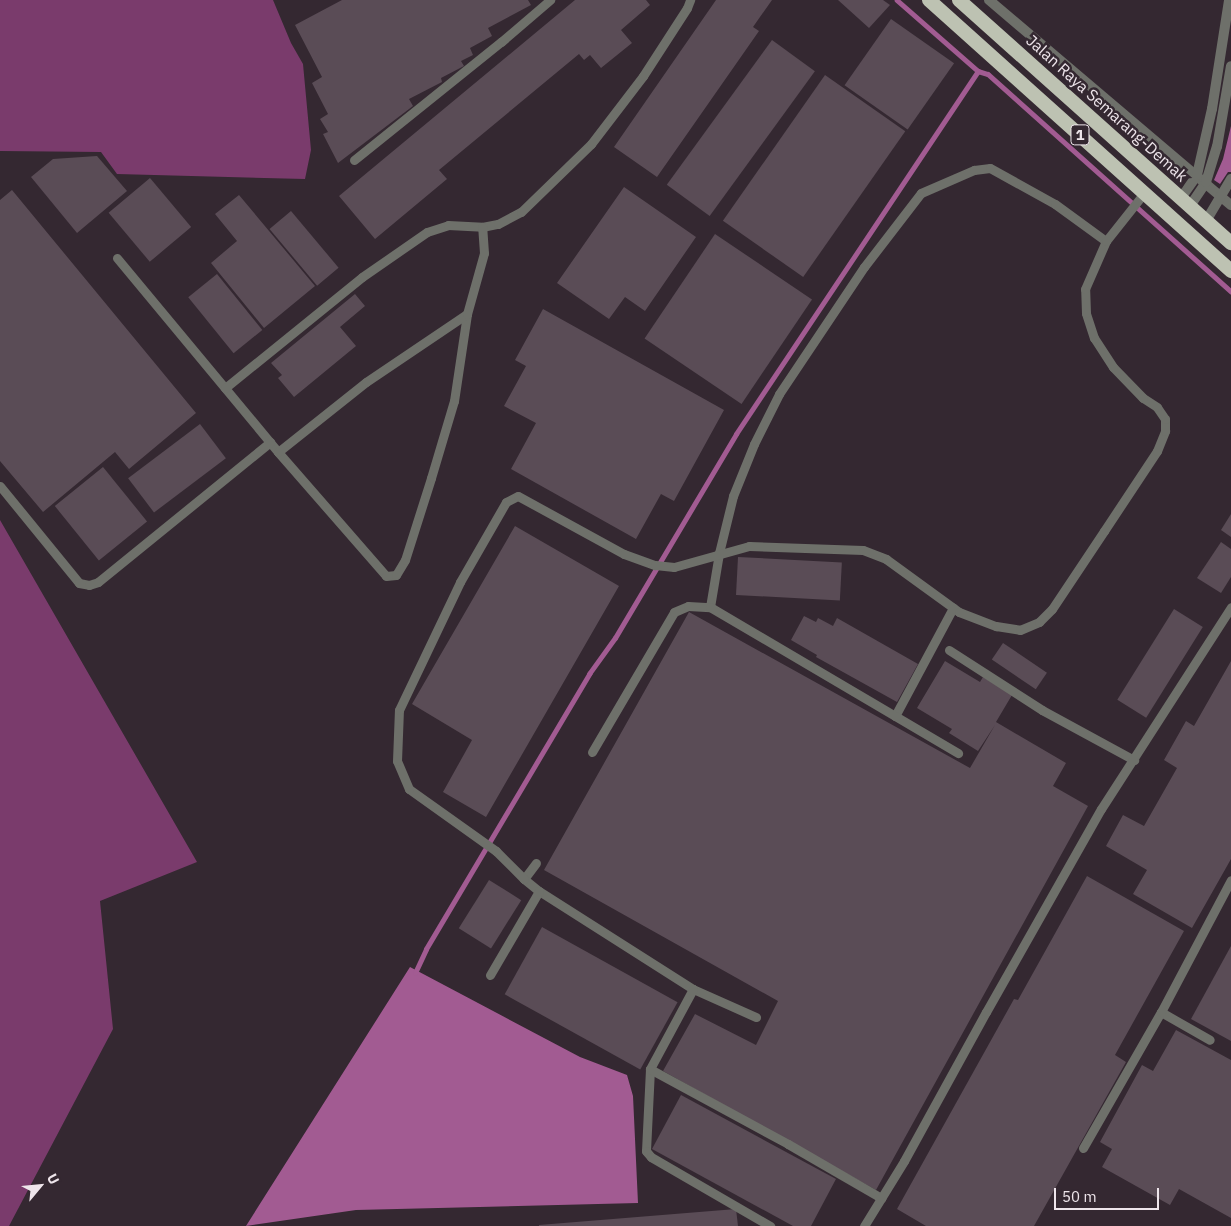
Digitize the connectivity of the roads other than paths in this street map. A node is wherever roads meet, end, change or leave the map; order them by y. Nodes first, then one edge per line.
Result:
1 (550, 0) edge
2 (690, 0) edge
3 (929, 0) edge
4 (959, 0) edge
5 (989, 0) edge
6 (1229, 0) edge
7 (1231, 66) edge
8 (354, 160) dead end
9 (1197, 174) junction
10 (1231, 179) edge
11 (1206, 182) junction
12 (1144, 193) junction
13 (1222, 196) junction
14 (1185, 202) junction
15 (1231, 205) edge
16 (1168, 214) junction
17 (1206, 221) junction
18 (482, 227) junction
19 (1106, 242) junction
20 (1231, 243) edge
21 (117, 258) dead end
22 (1231, 271) edge
23 (467, 314) junction
24 (225, 388) junction
25 (270, 442) junction
26 (278, 452) junction
27 (0, 486) edge
28 (719, 553) junction
29 (710, 607) junction
30 (1231, 607) edge
31 (953, 608) junction
32 (949, 650) dead end
33 (896, 716) junction
34 (592, 752) dead end
35 (958, 753) dead end
36 (1134, 760) junction
37 (536, 862) dead end
38 (524, 880) junction
39 (1231, 880) edge
40 (539, 891) junction
41 (490, 975) dead end
42 (693, 989) junction
43 (1161, 1012) junction
44 (756, 1017) dead end
45 (1210, 1040) dead end
46 (650, 1069) junction
47 (1083, 1148) dead end
48 (881, 1198) junction
49 (867, 1225) edge
50 (770, 1226) edge

1 - 8 lane
2 - 18 lane
3 - 12 highway, 1
4 - 14 highway, Jalan Raya Semarang-Demak / 1
5 - 9 street
6 - 9 street
7 - 11 street
9 - 11 street
9 - 14 street
10 - 13 street
11 - 13 street
11 - 14 street
12 - 16 highway, 1
12 - 19 lane
13 - 15 street
13 - 17 street
14 - 16 highway
14 - 17 highway, Jalan Raya Semarang-Demak / 1
16 - 22 highway, 1
17 - 20 highway, Jalan Raya Semarang-Demak / 1
18 - 23 lane
18 - 24 lane
19 - 28 lane
19 - 31 lane
21 - 24 lane
23 - 26 lane
23 - 26 lane
24 - 25 lane
25 - 26 lane
25 - 27 lane
28 - 29 lane
28 - 31 lane
28 - 38 lane
29 - 33 lane
29 - 34 lane
30 - 36 lane
31 - 33 lane
32 - 36 lane
33 - 35 lane
36 - 48 lane
37 - 38 lane
38 - 40 lane
39 - 43 lane
40 - 41 lane
40 - 42 lane
42 - 44 lane
42 - 46 lane
43 - 45 lane
43 - 47 lane
46 - 48 lane
46 - 50 lane
48 - 49 lane

